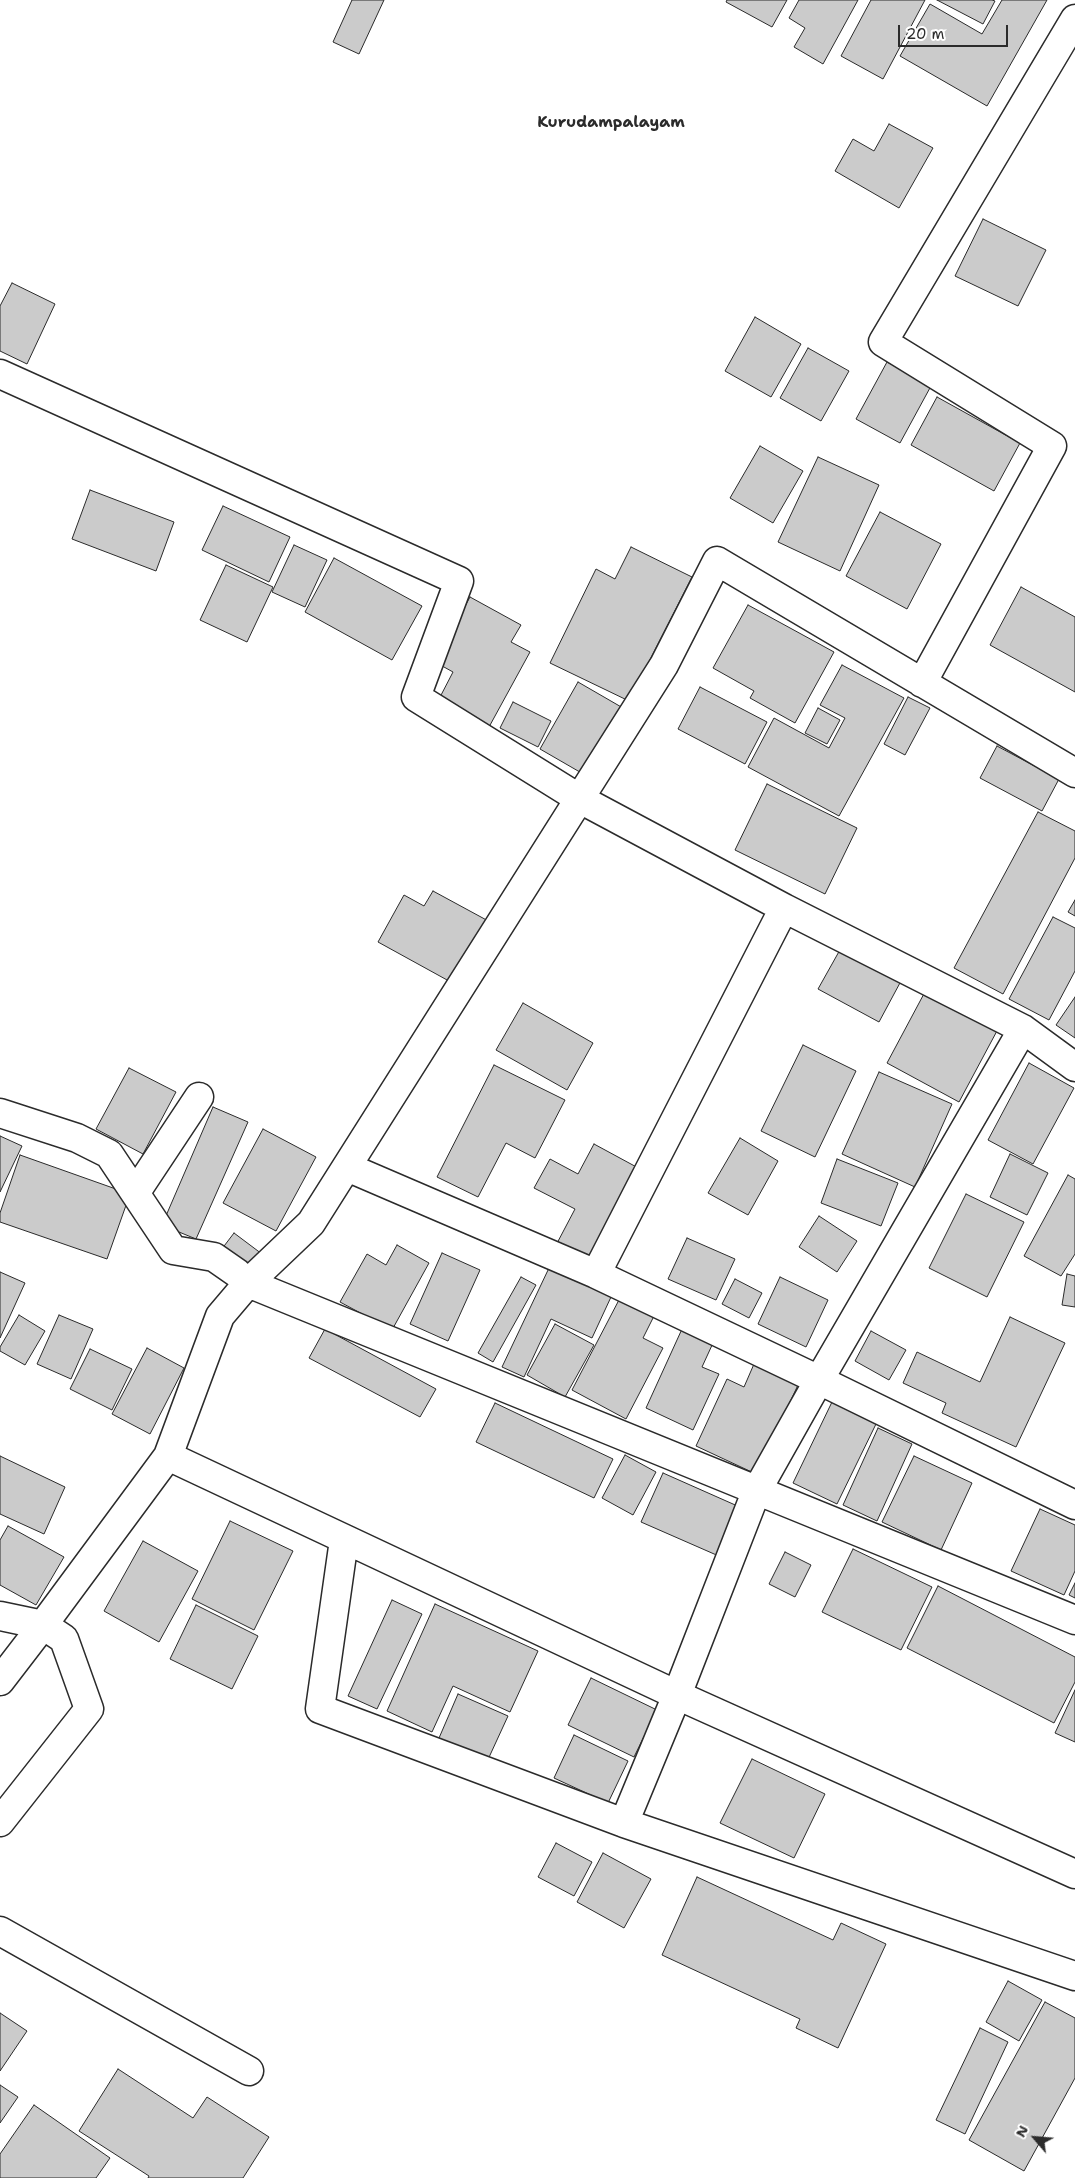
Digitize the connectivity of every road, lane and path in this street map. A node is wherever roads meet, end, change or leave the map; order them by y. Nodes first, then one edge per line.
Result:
1 (1075, 19) edge
2 (0, 374) edge
3 (922, 683) junction
4 (1075, 773) edge
5 (580, 799) junction
6 (784, 908) junction
7 (1023, 1029) junction
8 (1075, 1067) edge
9 (198, 1097) dead end
10 (0, 1113) edge
11 (347, 1167) junction
12 (136, 1192) junction
13 (596, 1274) junction
14 (248, 1283) junction
15 (819, 1380) junction
16 (168, 1456) junction
17 (756, 1492) junction
18 (1075, 1505) edge
19 (344, 1540) junction
20 (0, 1616) edge
21 (1075, 1620) edge
22 (43, 1624) junction
23 (0, 1681) edge
24 (677, 1695) junction
25 (0, 1822) edge
26 (624, 1823) junction
27 (1075, 1874) edge
28 (0, 1931) edge
29 (1075, 1976) edge
30 (249, 2071) dead end

1 - 3 street
2 - 5 street
3 - 4 street
3 - 5 street
5 - 6 street
5 - 11 street
6 - 7 street
6 - 13 street
7 - 8 street
7 - 15 street
9 - 12 street
10 - 12 street
11 - 13 street
11 - 14 street
12 - 14 street
13 - 15 street
14 - 16 street
14 - 17 street
15 - 17 street
15 - 18 street
16 - 19 street
16 - 22 street
17 - 21 street
17 - 24 street
19 - 24 street
19 - 26 street
20 - 22 street
22 - 23 street
22 - 25 street
24 - 26 street
24 - 27 street
26 - 29 street
28 - 30 street

